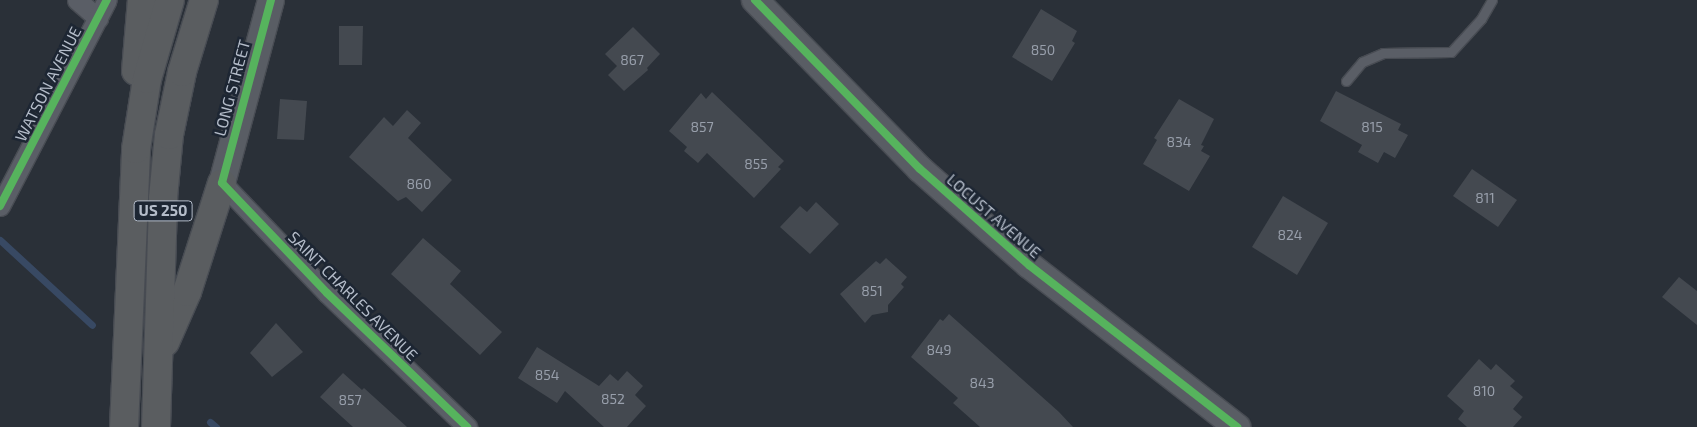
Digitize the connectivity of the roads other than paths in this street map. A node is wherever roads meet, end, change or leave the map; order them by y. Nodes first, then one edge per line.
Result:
1 (77, 0) edge
2 (107, 0) edge
3 (142, 0) edge
4 (170, 0) edge
5 (204, 0) edge
6 (272, 0) edge
7 (755, 0) edge
8 (1492, 0) edge
9 (98, 18) junction
10 (1346, 81) dead end
11 (136, 149) junction
12 (222, 183) junction
13 (0, 206) edge
14 (161, 352) junction
15 (124, 427) edge
16 (156, 427) edge
17 (467, 427) edge
18 (1237, 427) edge

1 - 9 street
2 - 9 street, WATSON AVENUE
3 - 11 highway
4 - 11 highway, US 250
5 - 14 highway, US 250
6 - 12 street, LONG STREET
7 - 18 street, LOCUST AVENUE
8 - 10 lane
9 - 13 street, WATSON AVENUE
11 - 15 highway, US 250
12 - 14 highway
12 - 17 street, SAINT CHARLES AVENUE
14 - 16 highway, US 250

